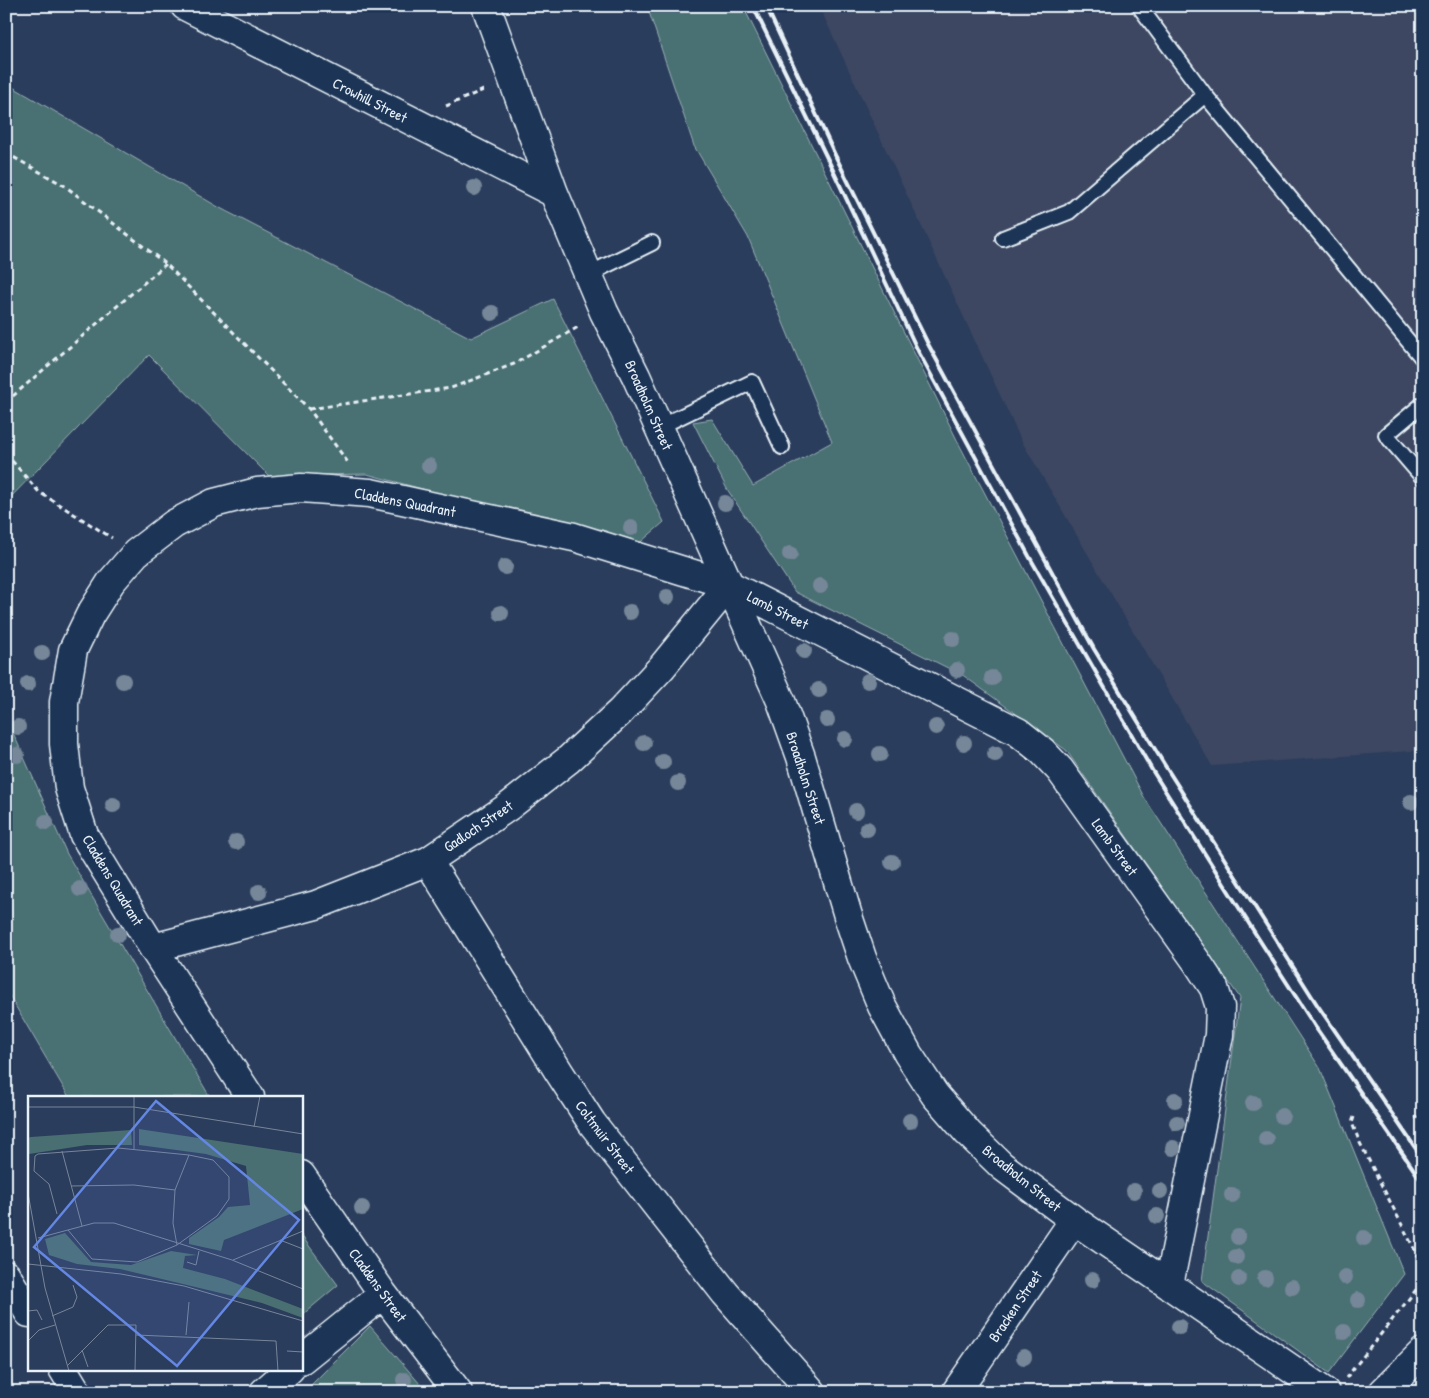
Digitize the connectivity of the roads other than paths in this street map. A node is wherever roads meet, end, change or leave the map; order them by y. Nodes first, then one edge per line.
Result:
1 (486, 6) edge
2 (1139, 6) edge
3 (196, 9) edge
4 (1205, 95) junction
5 (554, 193) junction
6 (1003, 238) dead end
7 (652, 242) dead end
8 (588, 274) junction
9 (1423, 359) edge
10 (1423, 404) edge
11 (659, 427) junction
12 (782, 447) dead end
13 (1423, 478) edge
14 (729, 585) junction
15 (428, 861) junction
16 (153, 948) junction
17 (249, 1096) edge
18 (302, 1176) edge
19 (1074, 1220) junction
20 (6, 1275) edge
21 (1169, 1285) junction
22 (383, 1294) junction
23 (28, 1311) edge
24 (1423, 1352) edge
25 (302, 1359) edge
26 (64, 1370) edge
27 (1333, 1388) edge
28 (1392, 1388) edge
29 (77, 1392) edge
30 (458, 1392) edge
31 (812, 1392) edge
32 (956, 1392) edge

1 - 5 street, Broadholm Street
2 - 4 lane
3 - 5 street, Crowhill Street
4 - 6 lane
4 - 9 lane
5 - 8 street, Broadholm Street
7 - 8 lane
8 - 11 street, Broadholm Street
10 - 13 lane
11 - 12 lane
11 - 14 street, Broadholm Street
14 - 15 street, Gadloch Street
14 - 16 street, Claddens Quadrant
14 - 19 street, Broadholm Street
14 - 21 street, Lamb Street
15 - 16 street, Gadloch Street
15 - 31 street, Coltmuir Street
16 - 17 street
18 - 22 street, Claddens Street
19 - 21 street, Broadholm Street
19 - 32 street, Bracken Street
20 - 23 street
21 - 27 street, Broadholm Street
22 - 25 street
22 - 30 street, Claddens Street
24 - 28 street
26 - 29 street

